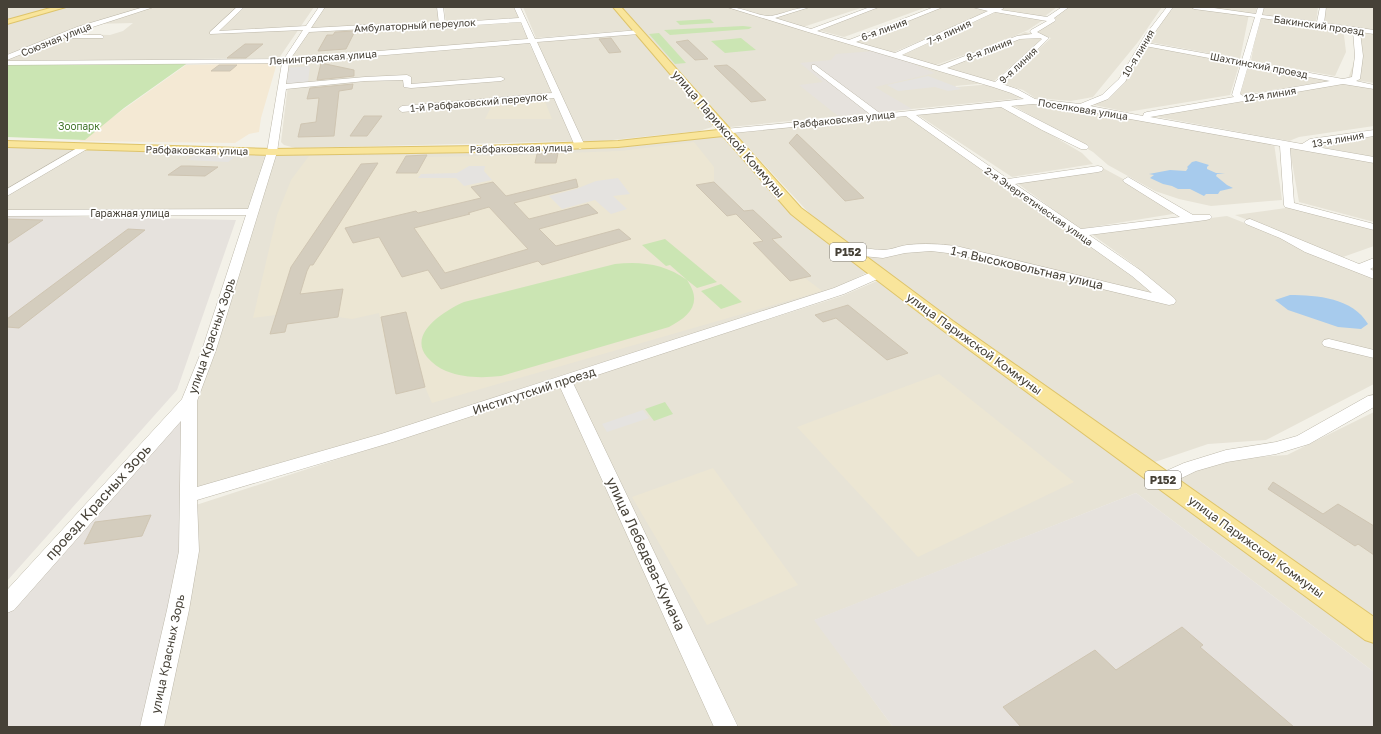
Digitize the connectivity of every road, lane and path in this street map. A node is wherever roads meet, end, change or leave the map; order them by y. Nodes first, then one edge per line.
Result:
1 (62, 7) edge
2 (151, 7) edge
3 (241, 7) edge
4 (322, 7) edge
5 (440, 7) edge
6 (517, 7) edge
7 (617, 7) edge
8 (744, 7) edge
9 (807, 7) edge
10 (876, 7) edge
11 (940, 7) edge
12 (974, 7) edge
13 (1002, 7) edge
14 (1066, 7) edge
15 (1170, 7) edge
16 (1194, 7) edge
17 (1197, 7) edge
18 (1261, 7) edge
19 (1323, 7) edge
20 (734, 8) edge
21 (995, 10) junction
22 (1258, 16) junction
23 (769, 18) junction
24 (1051, 19) junction
25 (523, 20) junction
26 (7, 22) edge
27 (442, 25) junction
28 (1320, 25) junction
29 (307, 29) junction
30 (1356, 30) junction
31 (810, 31) junction
32 (639, 32) junction
33 (1374, 32) edge
34 (1041, 36) junction
35 (101, 37) dead end
36 (53, 38) junction
37 (532, 40) junction
38 (849, 42) junction
39 (1143, 44) junction
40 (896, 55) junction
41 (7, 58) edge
42 (286, 61) junction
43 (7, 63) edge
44 (1246, 63) junction
45 (815, 67) dead end
46 (940, 68) junction
47 (501, 79) dead end
48 (1346, 82) junction
49 (996, 85) junction
50 (282, 87) junction
51 (1374, 87) edge
52 (557, 95) junction
53 (1241, 98) junction
54 (1033, 101) junction
55 (1002, 104) junction
56 (1081, 107) junction
57 (402, 109) dead end
58 (907, 113) junction
59 (878, 116) junction
60 (1136, 117) junction
61 (726, 132) junction
62 (1374, 133) edge
63 (7, 144) edge
64 (1285, 144) junction
65 (580, 146) junction
66 (84, 147) junction
67 (1084, 147) dead end
68 (1303, 147) junction
69 (272, 152) junction
70 (1374, 160) edge
71 (1098, 169) dead end
72 (1128, 180) dead end
73 (1005, 182) junction
74 (7, 193) edge
75 (253, 212) junction
76 (7, 213) edge
77 (1206, 217) dead end
78 (1191, 219) junction
79 (1250, 222) dead end
80 (1374, 227) edge
81 (1078, 233) junction
82 (847, 251) junction
83 (883, 254) junction
84 (1374, 262) edge
85 (1359, 270) junction
86 (875, 272) junction
87 (1374, 275) edge
88 (1169, 301) joint
89 (1328, 343) dead end
90 (1374, 354) edge
91 (565, 381) junction
92 (1374, 400) edge
93 (189, 401) junction
94 (1163, 480) junction
95 (188, 496) junction
96 (7, 604) edge
97 (1374, 632) edge
98 (152, 727) edge
99 (726, 727) edge

1 - 26 main road
2 - 36 street, Союзная улица
3 - 29 street, Амбулаторный переулок
4 - 29 street, улица Красных Зорь
5 - 27 street
6 - 25 street
7 - 32 main road, улица Парижской Коммуны / Р152
8 - 20 street
9 - 23 street
10 - 31 street
11 - 38 street, 6-я линия
12 - 21 street
13 - 21 street, 7-я линия
14 - 24 street
15 - 39 street, 10-я линия
16 - 17 street, Бакинский проезд
17 - 22 street, Бакинский проезд
18 - 22 street
19 - 28 street
20 - 23 street, Поселковая улица
21 - 24 street
21 - 40 street, 7-я линия
22 - 28 street, Бакинский проезд
22 - 44 street
23 - 31 street, Поселковая улица
24 - 34 street, 9-я линия
25 - 27 street, Амбулаторный переулок
25 - 37 street
27 - 29 street, Амбулаторный переулок
28 - 30 street, Бакинский проезд
29 - 42 street, улица Красных Зорь
30 - 33 street, Бакинский проезд
30 - 48 street
31 - 38 street, Поселковая улица
32 - 37 street, Ленинградская улица
32 - 61 main road, улица Парижской Коммуны / Р152
34 - 46 street, 8-я линия
34 - 49 street, 9-я линия
35 - 36 street
36 - 41 street, Союзная улица
37 - 42 street, Ленинградская улица
37 - 52 street
38 - 40 street, Поселковая улица
39 - 44 street, Шахтинский проезд
39 - 56 street, 10-я линия
40 - 46 street, Поселковая улица
42 - 43 street, Ленинградская улица
42 - 50 street, улица Красных Зорь
44 - 48 street, Шахтинский проезд
44 - 53 street
45 - 59 street
46 - 49 street, Поселковая улица
47 - 50 street
48 - 51 street, Шахтинский проезд
48 - 53 street, 12-я линия
49 - 54 street, Поселковая улица
50 - 69 street, улица Красных Зорь
52 - 57 street, 1-й Рабфаковский переулок
52 - 65 street
53 - 60 street, 12-я линия
54 - 55 street, Рабфаковская улица
54 - 56 street, Поселковая улица
55 - 58 street, Рабфаковская улица
55 - 67 street
56 - 60 street, Поселковая улица
58 - 59 street, Рабфаковская улица
58 - 73 street, 2-я Энергетическая улица
59 - 61 street, Рабфаковская улица
60 - 64 street, Поселковая улица
61 - 65 main road, Рабфаковская улица
61 - 82 main road, улица Парижской Коммуны / Р152
62 - 68 street, 13-я линия
63 - 66 main road, Рабфаковская улица
64 - 68 street, Поселковая улица
64 - 80 street
65 - 69 main road, Рабфаковская улица
66 - 69 main road, Рабфаковская улица
66 - 74 street
68 - 70 street, Поселковая улица
69 - 75 street, улица Красных Зорь
71 - 73 street
72 - 78 street
73 - 81 street, 2-я Энергетическая улица
75 - 76 street, Гаражная улица
75 - 93 street, улица Красных Зорь
77 - 78 street
78 - 81 street
79 - 85 street
81 - 88 street, 2-я Энергетическая улица
82 - 83 street, 1-я Высоковольтная улица
82 - 86 main road, улица Парижской Коммуны / Р152
83 - 86 street
83 - 88 street, 1-я Высоковольтная улица
84 - 85 street
85 - 87 street
86 - 91 street, Институтский проезд
86 - 94 main road, улица Парижской Коммуны / Р152
89 - 90 street
91 - 95 street, Институтский проезд
91 - 99 street, улица Лебедева-Кумача
92 - 94 street
93 - 95 street, улица Красных Зорь
93 - 96 street, проезд Красных Зорь
94 - 97 main road, улица Парижской Коммуны / Р152
95 - 98 street, улица Красных Зорь

